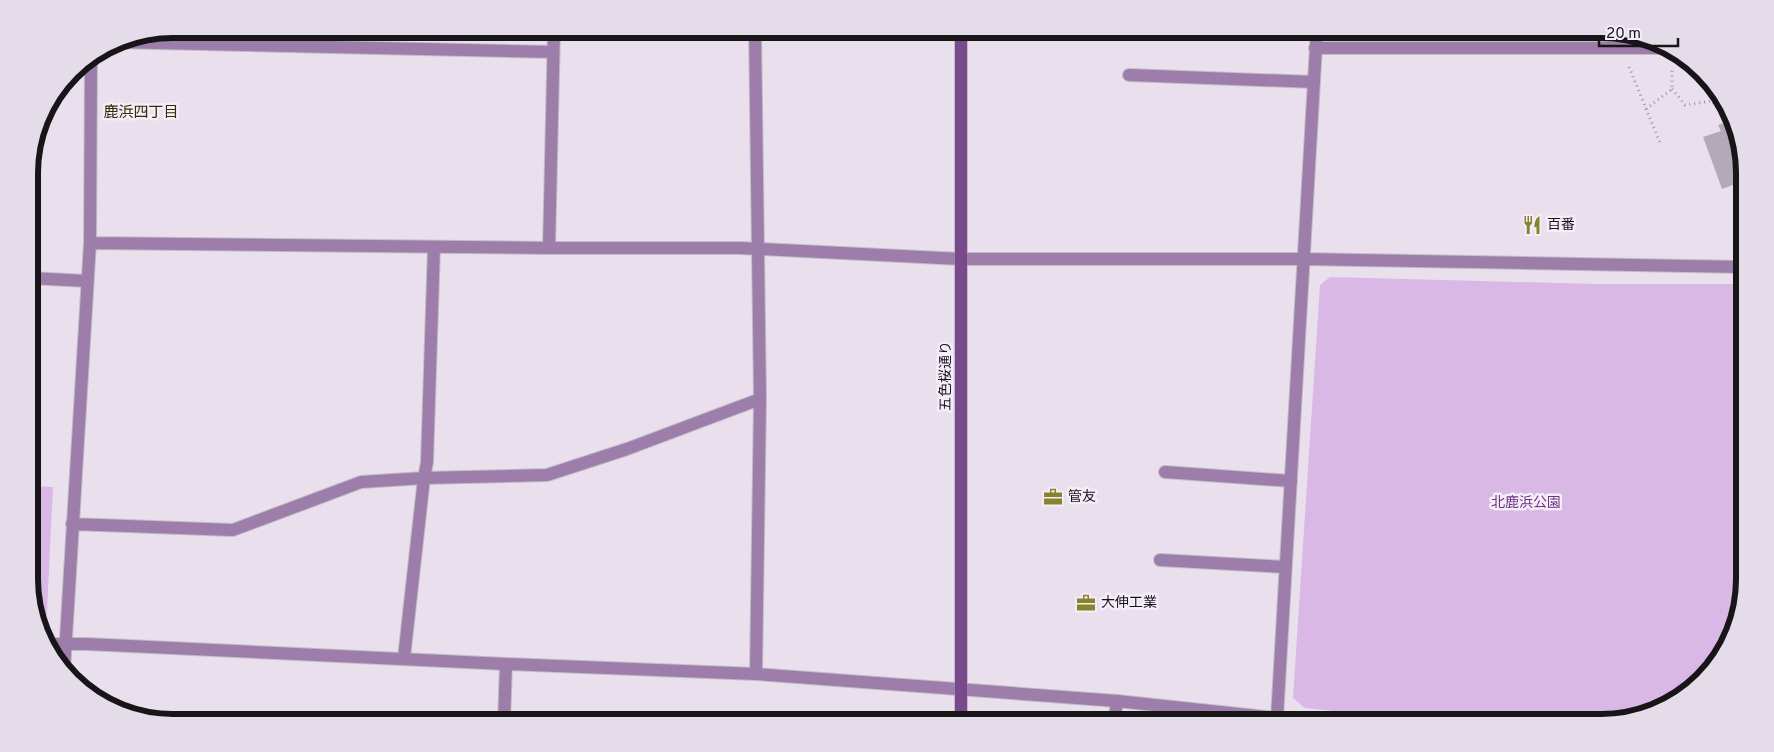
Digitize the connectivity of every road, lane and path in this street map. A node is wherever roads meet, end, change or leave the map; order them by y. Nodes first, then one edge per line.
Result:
1 (554, 37) edge
2 (755, 37) edge
3 (961, 37) edge
4 (1316, 37) edge
5 (136, 43) edge
6 (1315, 48) junction
7 (1621, 48) junction
8 (1653, 48) edge
9 (553, 52) junction
10 (1672, 62) dead end
11 (91, 64) edge
12 (1129, 75) dead end
13 (1314, 82) junction
14 (1672, 89) junction
15 (1646, 109) junction
16 (1721, 112) edge
17 (1660, 143) dead end
18 (90, 243) junction
19 (434, 247) junction
20 (549, 248) junction
21 (757, 249) junction
22 (961, 259) junction
23 (1303, 260) junction
24 (1736, 267) edge
25 (38, 278) edge
26 (87, 281) junction
27 (760, 399) junction
28 (1165, 472) dead end
29 (424, 478) junction
30 (1291, 481) junction
31 (72, 524) junction
32 (1160, 560) dead end
33 (1285, 567) junction
34 (66, 643) junction
35 (54, 644) edge
36 (404, 658) junction
37 (65, 661) edge
38 (506, 664) junction
39 (756, 674) junction
40 (961, 689) junction
41 (1116, 701) junction
42 (504, 714) edge
43 (961, 714) edge
44 (1115, 714) edge
45 (1201, 714) edge
46 (1277, 714) edge

1 - 9 street
2 - 21 street
3 - 22 street, 五色桜通り
4 - 6 street
5 - 9 street
6 - 7 street
6 - 13 street
7 - 8 street
7 - 15 path
9 - 20 street
10 - 14 path
11 - 18 street
12 - 13 street
13 - 23 street
14 - 15 path
14 - 16 path
15 - 17 path
18 - 19 street
18 - 26 street
19 - 20 street
19 - 29 street
20 - 21 street
21 - 22 street
21 - 27 street
22 - 23 street
22 - 40 street, 五色桜通り
23 - 24 street
23 - 30 street
25 - 26 street
26 - 31 street
27 - 29 street
27 - 39 street
28 - 30 street
29 - 31 street
29 - 36 street
30 - 33 street
31 - 34 street
32 - 33 street
33 - 46 street
34 - 35 street
34 - 36 street
34 - 37 street
36 - 38 street
38 - 39 street
38 - 42 street
39 - 40 street
40 - 41 street
40 - 43 street, 五色桜通り
41 - 44 street
41 - 45 street

